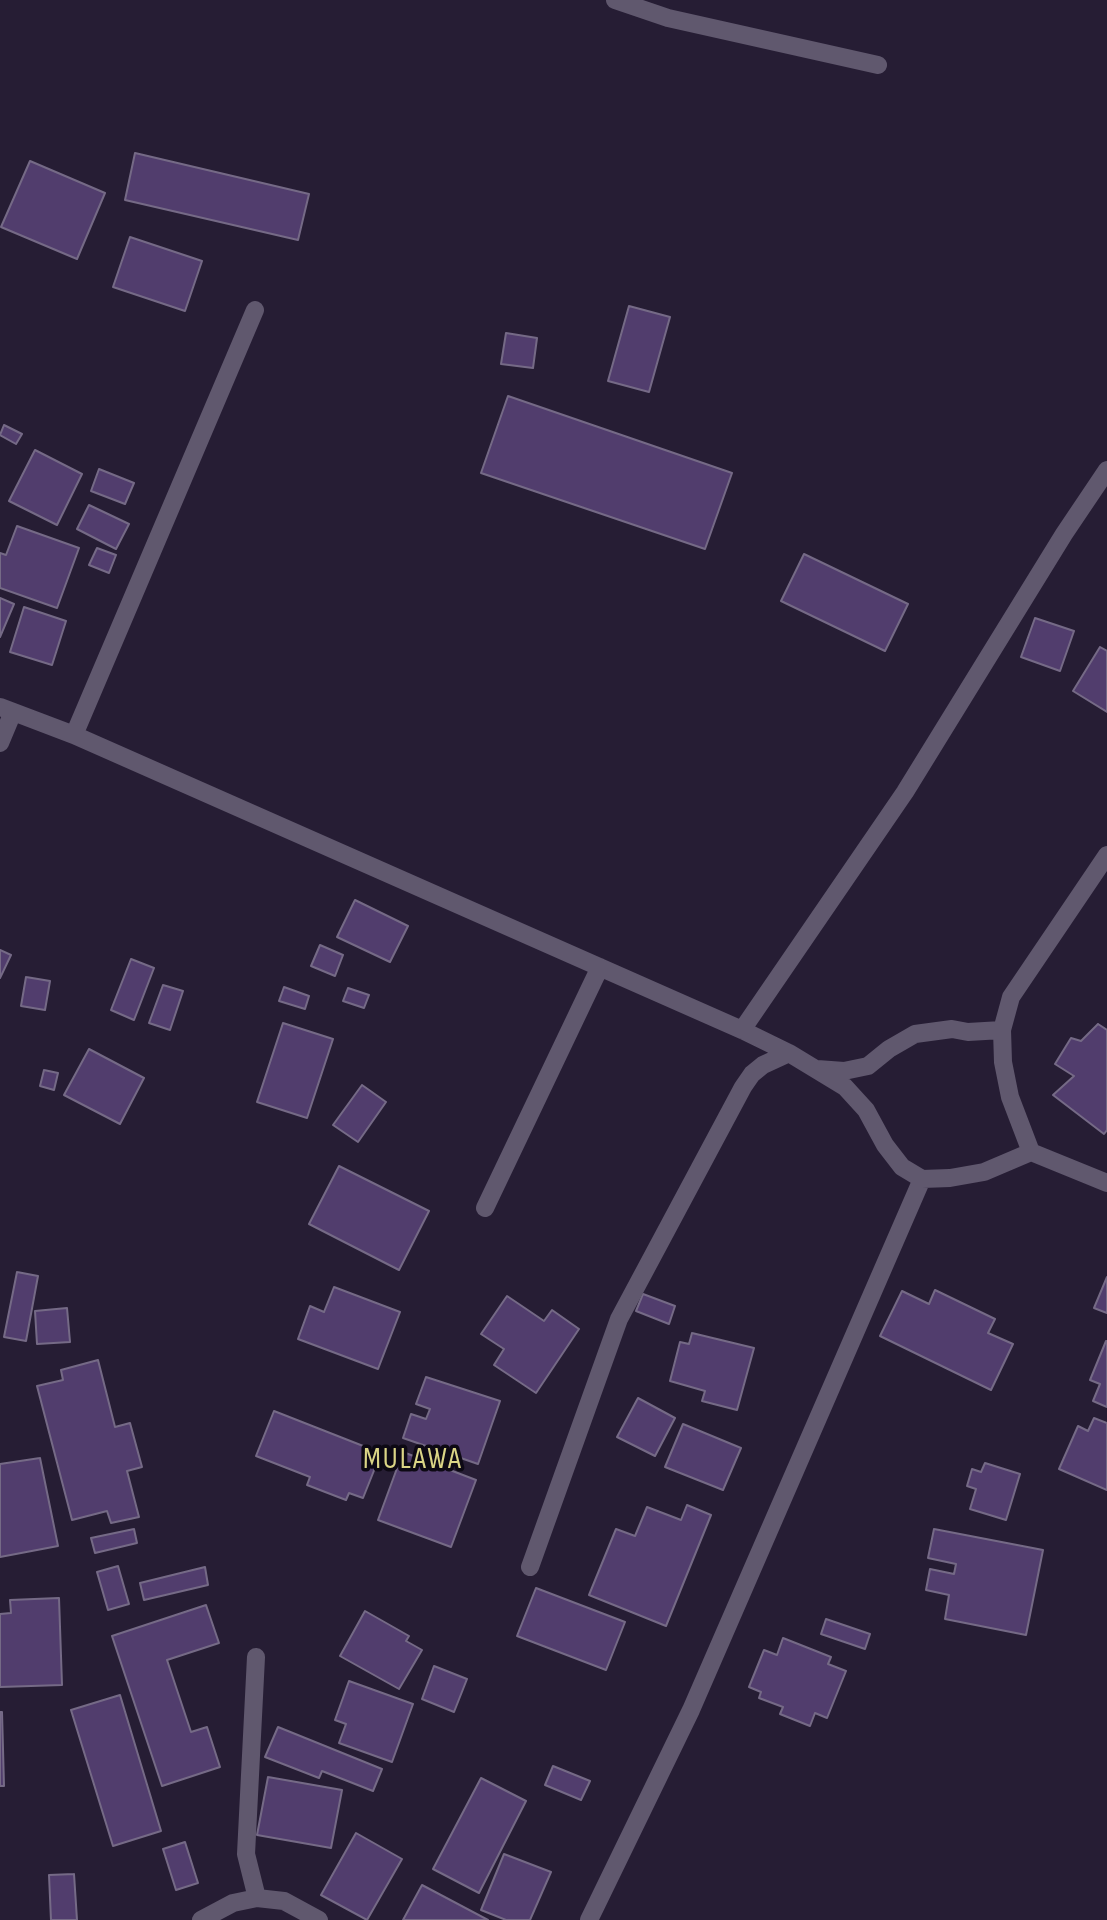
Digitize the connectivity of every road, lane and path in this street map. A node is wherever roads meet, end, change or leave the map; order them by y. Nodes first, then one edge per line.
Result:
1 (615, 0) edge
2 (878, 65) dead end
3 (255, 310) dead end
4 (1107, 471) edge
5 (7, 709) edge
6 (74, 735) junction
7 (0, 743) edge
8 (1107, 855) edge
9 (600, 967) junction
10 (742, 1030) junction
11 (1002, 1030) junction
12 (789, 1053) junction
13 (814, 1068) junction
14 (1031, 1152) junction
15 (922, 1179) junction
16 (1107, 1183) edge
17 (485, 1208) dead end
18 (530, 1567) dead end
19 (256, 1657) dead end
20 (257, 1898) junction
21 (201, 1920) edge
22 (319, 1920) edge
23 (589, 1920) edge

1 - 2 street
3 - 6 street
4 - 10 street
5 - 6 street
5 - 7 street
6 - 9 street
8 - 11 street
9 - 10 street
9 - 17 street
10 - 12 street
11 - 13 street
11 - 14 street
12 - 13 street
12 - 18 street
13 - 15 street
14 - 15 street
14 - 16 street
15 - 23 street
19 - 20 street
20 - 21 street
20 - 22 street

